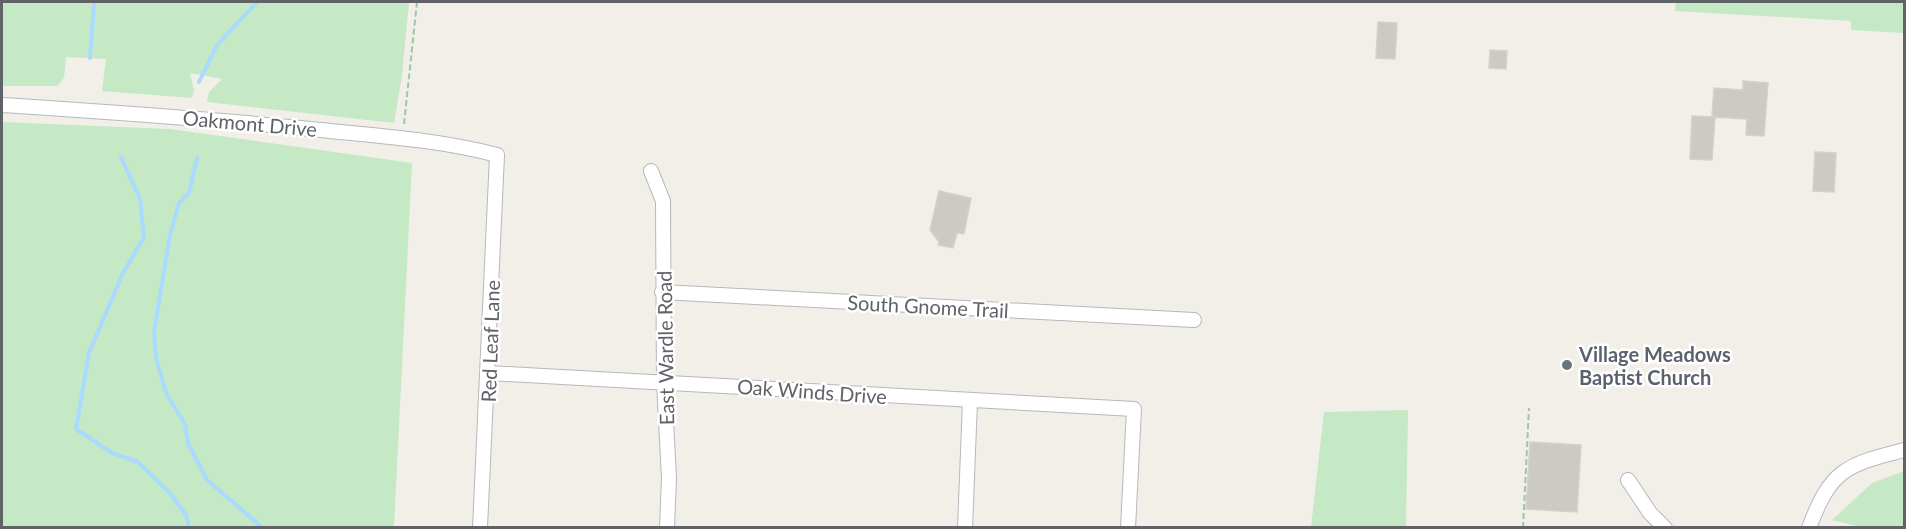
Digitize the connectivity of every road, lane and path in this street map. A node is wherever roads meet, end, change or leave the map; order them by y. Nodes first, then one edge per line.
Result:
1 (417, 2) edge
2 (2, 105) edge
3 (402, 138) junction
4 (497, 155) joint
5 (651, 171) dead end
6 (662, 292) junction
7 (1194, 320) dead end
8 (489, 373) junction
9 (664, 382) junction
10 (970, 401) junction
11 (1529, 408) dead end
12 (1905, 450) edge
13 (1628, 480) dead end
14 (480, 528) edge
15 (667, 528) edge
16 (965, 528) edge
17 (1128, 528) edge
18 (1523, 528) edge
19 (1665, 528) edge
20 (1809, 528) edge

1 - 3 path
2 - 3 street, Oakmont Drive
3 - 4 street, Oakmont Drive
4 - 8 street, Red Leaf Lane
5 - 6 street, East Wardle Road
6 - 7 street, South Gnome Trail
6 - 9 street, East Wardle Road
8 - 9 street, Oak Winds Drive
8 - 14 street, Red Leaf Lane
9 - 10 street, Oak Winds Drive
9 - 15 street, East Wardle Road
10 - 16 street
10 - 17 street, Oak Winds Drive
11 - 18 path
12 - 20 street
13 - 19 street

